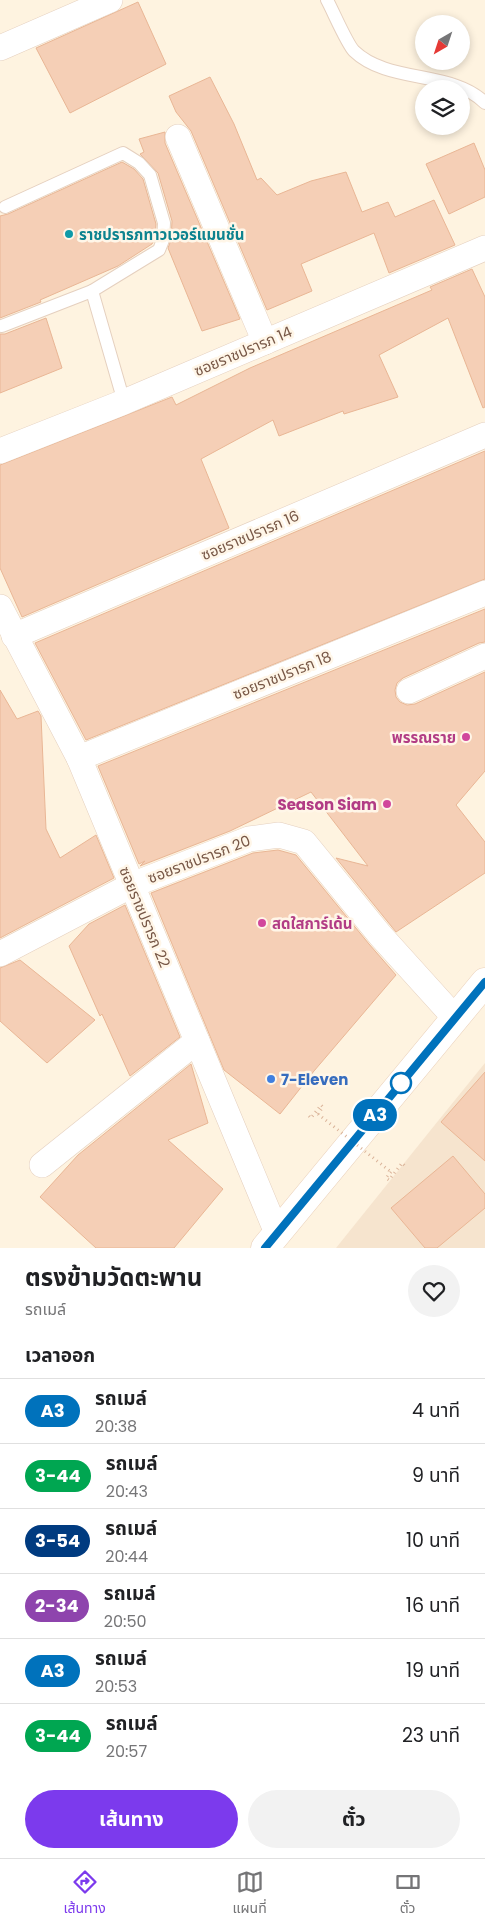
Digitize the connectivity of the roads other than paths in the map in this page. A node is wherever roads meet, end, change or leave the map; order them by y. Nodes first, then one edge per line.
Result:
1 (110, 0) edge
2 (327, 0) edge
3 (0, 48) edge
4 (485, 103) edge
5 (178, 138) dead end
6 (5, 206) dead end
7 (485, 248) edge
8 (92, 291) junction
9 (2, 326) dead end
10 (265, 342) junction
11 (124, 402) junction
12 (485, 435) edge
13 (0, 451) edge
14 (485, 593) edge
15 (0, 607) edge
16 (14, 636) junction
17 (485, 656) edge
18 (409, 691) dead end
19 (79, 758) junction
20 (132, 885) junction
21 (0, 954) edge
22 (485, 982) edge
23 (455, 1018) junction
24 (197, 1041) junction
25 (42, 1165) dead end
26 (271, 1240) edge

1 - 3 street
2 - 4 lane
5 - 10 street
6 - 8 lane
7 - 10 street, ซอยราชปรารภ 14
8 - 9 lane
8 - 11 lane
10 - 11 street, ซอยราชปรารภ 14
11 - 13 street, ซอยราชปรารภ 14
12 - 16 street, ซอยราชปรารภ 16
14 - 19 street, ซอยราชปรารภ 18
15 - 16 street, ซอยราชปรารภ 22
16 - 19 street, ซอยราชปรารภ 22
17 - 18 street
19 - 20 street, ซอยราชปรารภ 22
20 - 21 street, ซอยราชปรารภ 20
20 - 23 street, ซอยราชปรารภ 20
20 - 24 street, ซอยราชปรารภ 22
22 - 23 main road
23 - 26 main road
24 - 25 street
24 - 26 street, ซอยราชปรารภ 22

